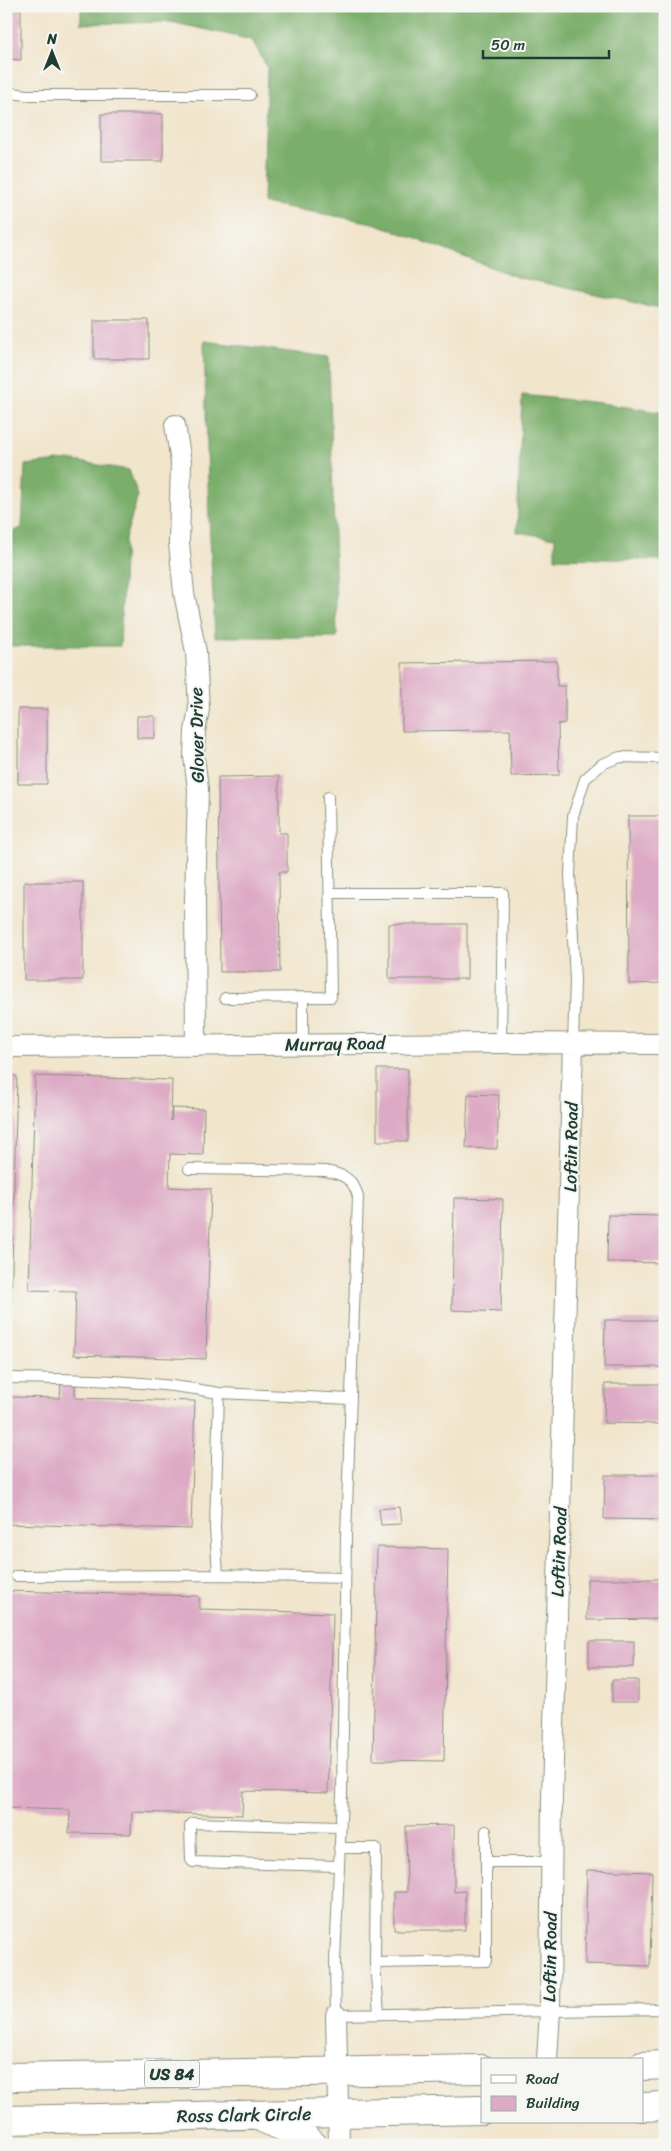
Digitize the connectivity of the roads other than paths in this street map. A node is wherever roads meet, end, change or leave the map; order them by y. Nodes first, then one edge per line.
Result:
1 (6, 92) edge
2 (250, 94) dead end
3 (175, 425) dead end
4 (665, 758) edge
5 (328, 797) dead end
6 (330, 893) junction
7 (225, 998) dead end
8 (303, 998) junction
9 (501, 1043) junction
10 (303, 1044) junction
11 (573, 1044) junction
12 (665, 1044) edge
13 (196, 1046) junction
14 (6, 1047) edge
15 (189, 1169) dead end
16 (6, 1378) edge
17 (219, 1393) junction
18 (351, 1399) junction
19 (218, 1575) junction
20 (16, 1576) dead end
21 (345, 1578) junction
22 (339, 1827) junction
23 (486, 1831) dead end
24 (339, 1848) junction
25 (486, 1862) junction
26 (551, 1862) junction
27 (338, 1866) junction
28 (375, 1963) junction
29 (665, 2008) edge
30 (550, 2011) junction
31 (336, 2014) junction
32 (379, 2014) junction
33 (546, 2058) edge
34 (665, 2065) edge
35 (644, 2066) edge
36 (481, 2069) edge
37 (338, 2071) junction
38 (6, 2077) edge
39 (665, 2106) edge
40 (644, 2107) edge
41 (481, 2110) edge
42 (339, 2113) junction
43 (254, 2115) junction
44 (6, 2120) edge
45 (313, 2145) edge
46 (339, 2145) edge

1 - 2 lane
3 - 13 street, Glover Drive
4 - 11 lane
5 - 6 lane
6 - 8 lane
6 - 9 lane
7 - 8 lane
8 - 10 lane
9 - 10 street, Murray Road
9 - 11 street, Murray Road
10 - 13 street, Murray Road
11 - 12 street, Murray Road
11 - 26 street, Loftin Road
13 - 14 street, Murray Road
15 - 18 lane
16 - 17 lane
17 - 18 lane
17 - 19 lane
18 - 21 lane
19 - 20 lane
19 - 21 lane
21 - 22 lane
22 - 24 lane
22 - 27 lane
23 - 25 lane
24 - 27 lane
24 - 28 lane
25 - 26 lane
25 - 28 lane
26 - 30 street, Loftin Road
27 - 31 lane
28 - 32 lane
29 - 30 lane
30 - 32 lane
30 - 33 street, Loftin Road
31 - 32 lane
31 - 37 street
34 - 35 highway
36 - 37 highway, US 84
37 - 38 highway, US 84
37 - 42 street
39 - 40 highway
41 - 42 highway, Ross Clark Circle
42 - 43 highway, Ross Clark Circle
42 - 46 street
43 - 44 highway, Ross Clark Circle
43 - 45 highway

